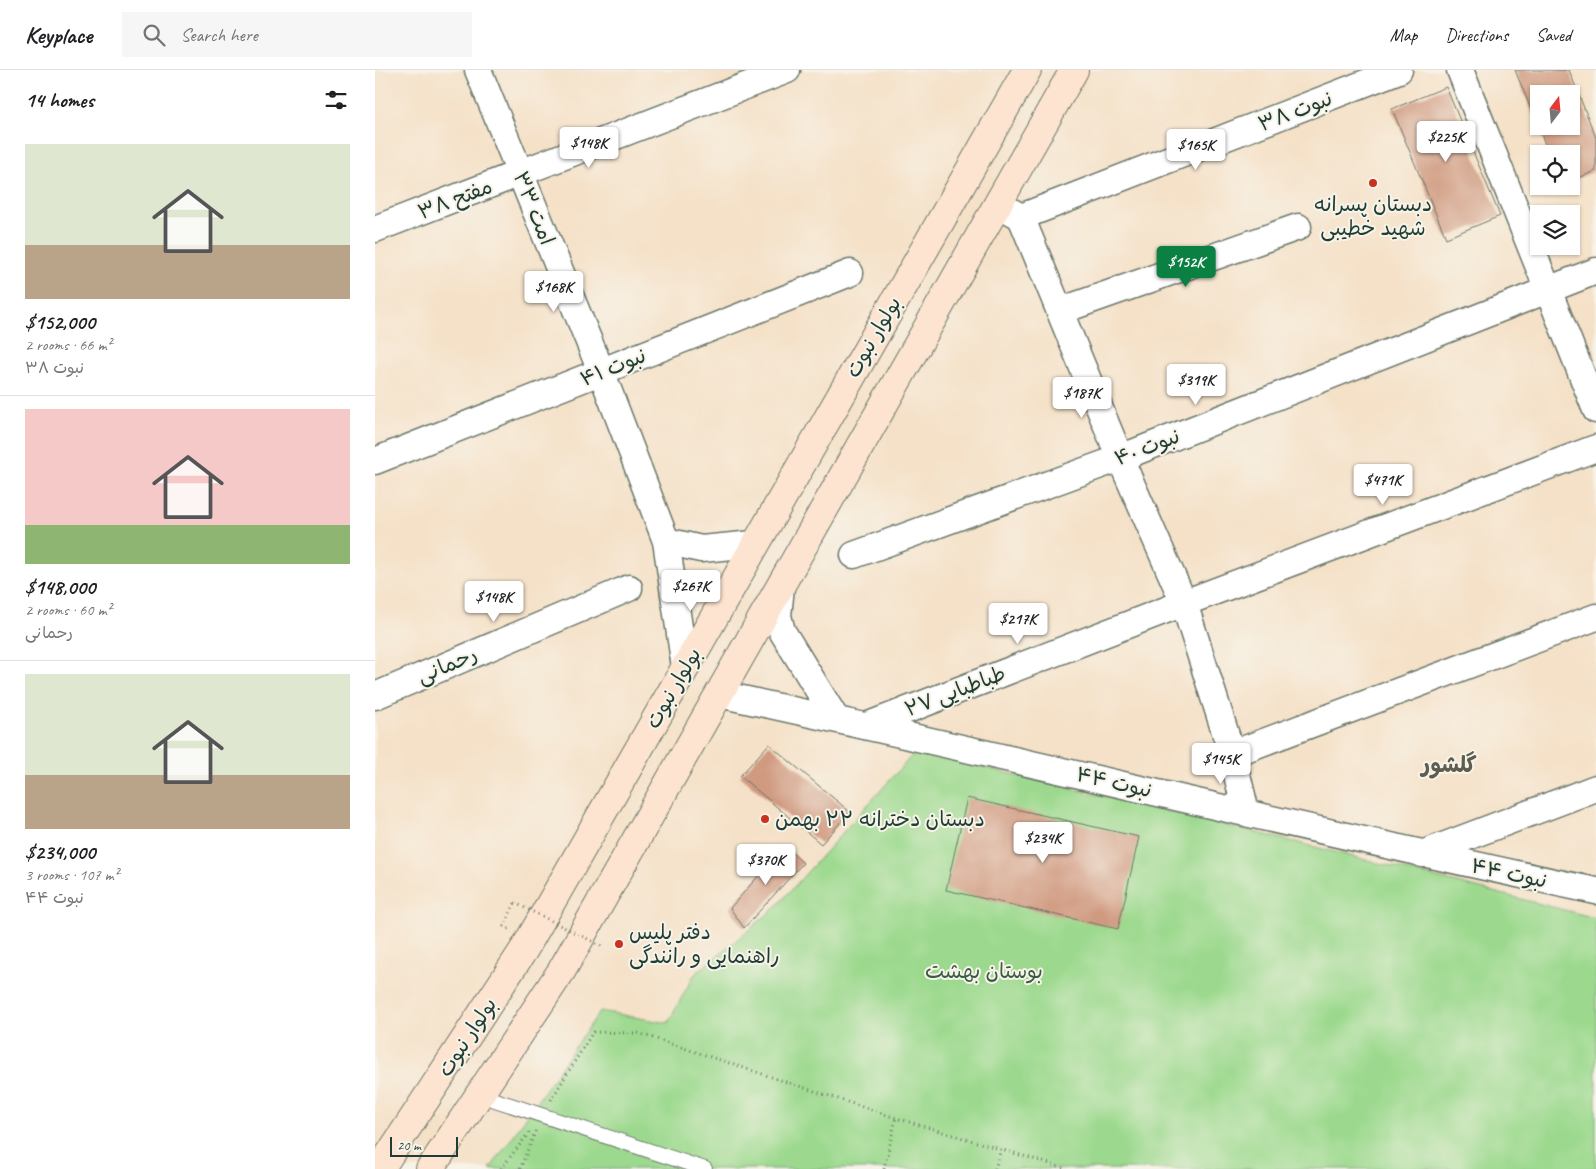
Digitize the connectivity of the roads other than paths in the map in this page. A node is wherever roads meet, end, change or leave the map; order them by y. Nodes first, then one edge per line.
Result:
1 (478, 70) edge
2 (787, 70) edge
3 (1027, 70) edge
4 (1074, 70) edge
5 (1399, 70) edge
6 (1460, 70) edge
7 (520, 174) junction
8 (997, 203) junction
9 (1021, 217) junction
10 (1297, 227) dead end
11 (375, 229) edge
12 (1596, 271) edge
13 (850, 273) dead end
14 (1549, 289) junction
15 (1060, 311) junction
16 (601, 372) junction
17 (1596, 410) edge
18 (1596, 448) edge
19 (1120, 458) junction
20 (375, 460) edge
21 (667, 541) junction
22 (754, 544) junction
23 (854, 555) dead end
24 (781, 587) junction
25 (629, 588) dead end
26 (1185, 603) junction
27 (1596, 617) edge
28 (685, 667) junction
29 (719, 694) junction
30 (375, 696) edge
31 (836, 719) junction
32 (866, 726) junction
33 (1232, 754) junction
34 (1596, 788) edge
35 (1246, 812) junction
36 (1423, 854) junction
37 (1596, 891) edge
38 (480, 1095) junction
39 (380, 1169) edge
40 (430, 1169) edge
41 (705, 1169) edge

1 - 7 street, امت ۳۳
2 - 7 street, مفتح ۳۸
3 - 22 main road, بولوار نبوت
4 - 8 main road, بولوار نبوت
5 - 9 street, نبوت ۳۸
6 - 14 street
7 - 11 street, مفتح ۳۸
7 - 16 street, امت ۳۳
8 - 9 street
8 - 24 main road, بولوار نبوت
9 - 15 street
10 - 15 street
12 - 14 street, نبوت ۴۰
13 - 16 street, نبوت ۴۱
14 - 17 street
14 - 19 street, نبوت ۴۰
15 - 19 street
16 - 20 street, نبوت ۴۱
16 - 21 street, امت ۳۳
18 - 26 street, طباطبایی ۲۷
19 - 23 street, نبوت ۴۰
19 - 26 street
21 - 22 street
21 - 28 street, امت ۳۳
22 - 28 main road, بولوار نبوت
24 - 29 main road, بولوار نبوت
24 - 31 street
25 - 30 street, رحمانی
26 - 32 street, طباطبایی ۲۷
26 - 33 street
27 - 33 street
28 - 39 main road, بولوار نبوت
29 - 31 street, نبوت ۴۴
29 - 38 main road, بولوار نبوت
31 - 32 street, نبوت ۴۴
32 - 35 street, نبوت ۴۴
33 - 35 street
34 - 36 street
35 - 36 street, نبوت ۴۴
36 - 37 street, نبوت ۴۴
38 - 40 main road, بولوار نبوت
38 - 41 lane

